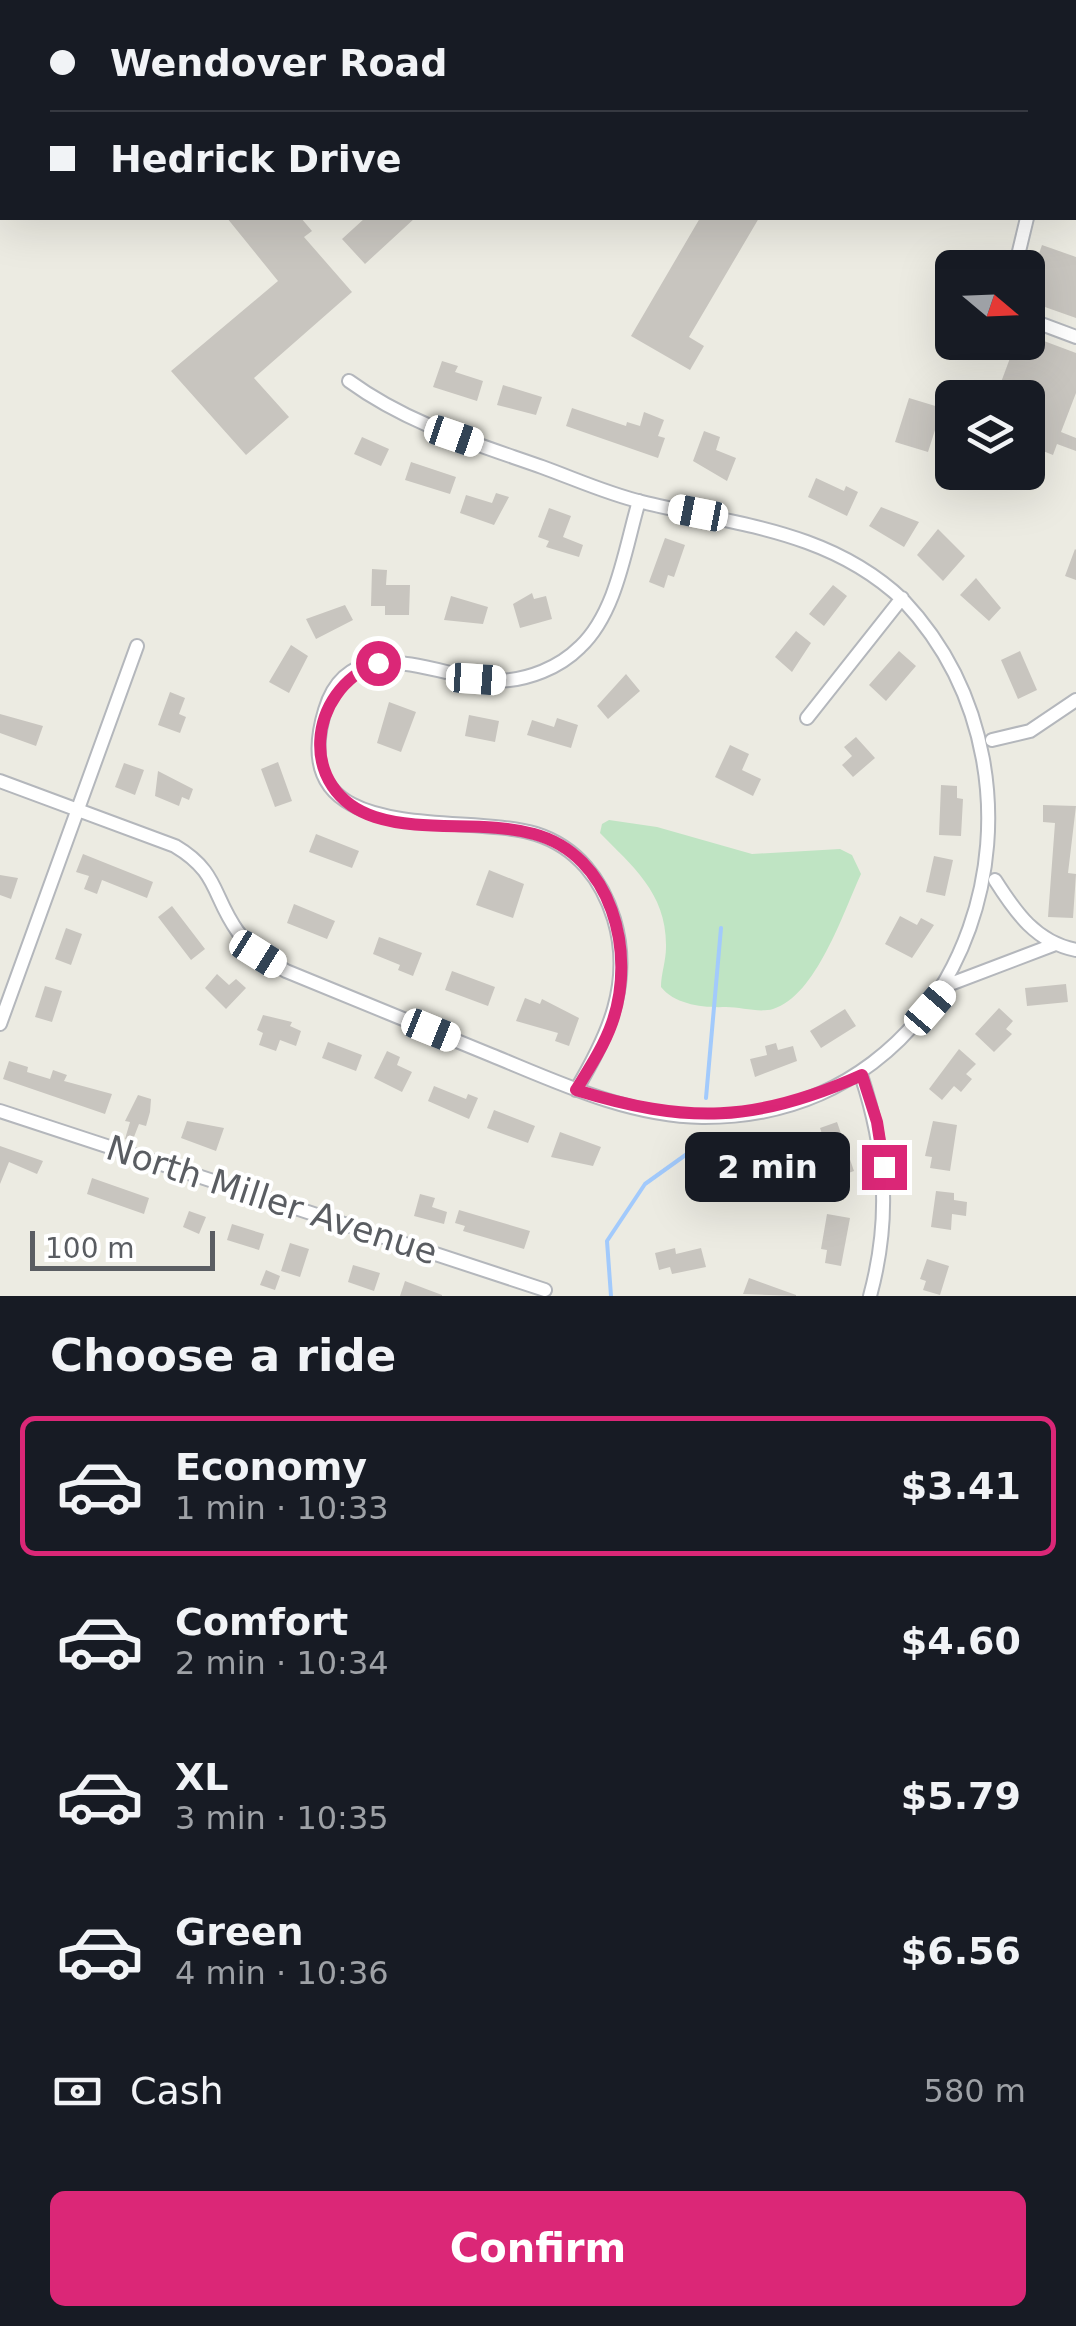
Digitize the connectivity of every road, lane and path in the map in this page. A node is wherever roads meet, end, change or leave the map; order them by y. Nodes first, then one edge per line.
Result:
1 (1027, 220) edge
2 (1019, 250) edge
3 (1045, 325) edge
4 (1076, 337) edge
5 (350, 381) dead end
6 (639, 502) junction
7 (902, 598) junction
8 (137, 646) dead end
9 (1076, 700) edge
10 (807, 718) dead end
11 (992, 740) junction
12 (0, 782) edge
13 (75, 809) junction
14 (995, 880) junction
15 (1052, 946) junction
16 (1076, 950) edge
17 (951, 984) junction
18 (0, 1024) edge
19 (862, 1075) junction
20 (576, 1090) junction
21 (0, 1111) edge
22 (544, 1290) dead end
23 (870, 1296) edge

1 - 2 street
3 - 4 street
5 - 6 street
6 - 7 street
6 - 20 street
7 - 10 street
7 - 11 street
8 - 13 street
9 - 11 street
11 - 14 street
12 - 13 street
13 - 18 street
13 - 20 street
14 - 15 street
14 - 17 street
15 - 16 street
15 - 17 street
17 - 19 street
19 - 20 street
19 - 23 street
21 - 22 street, North Miller Avenue

